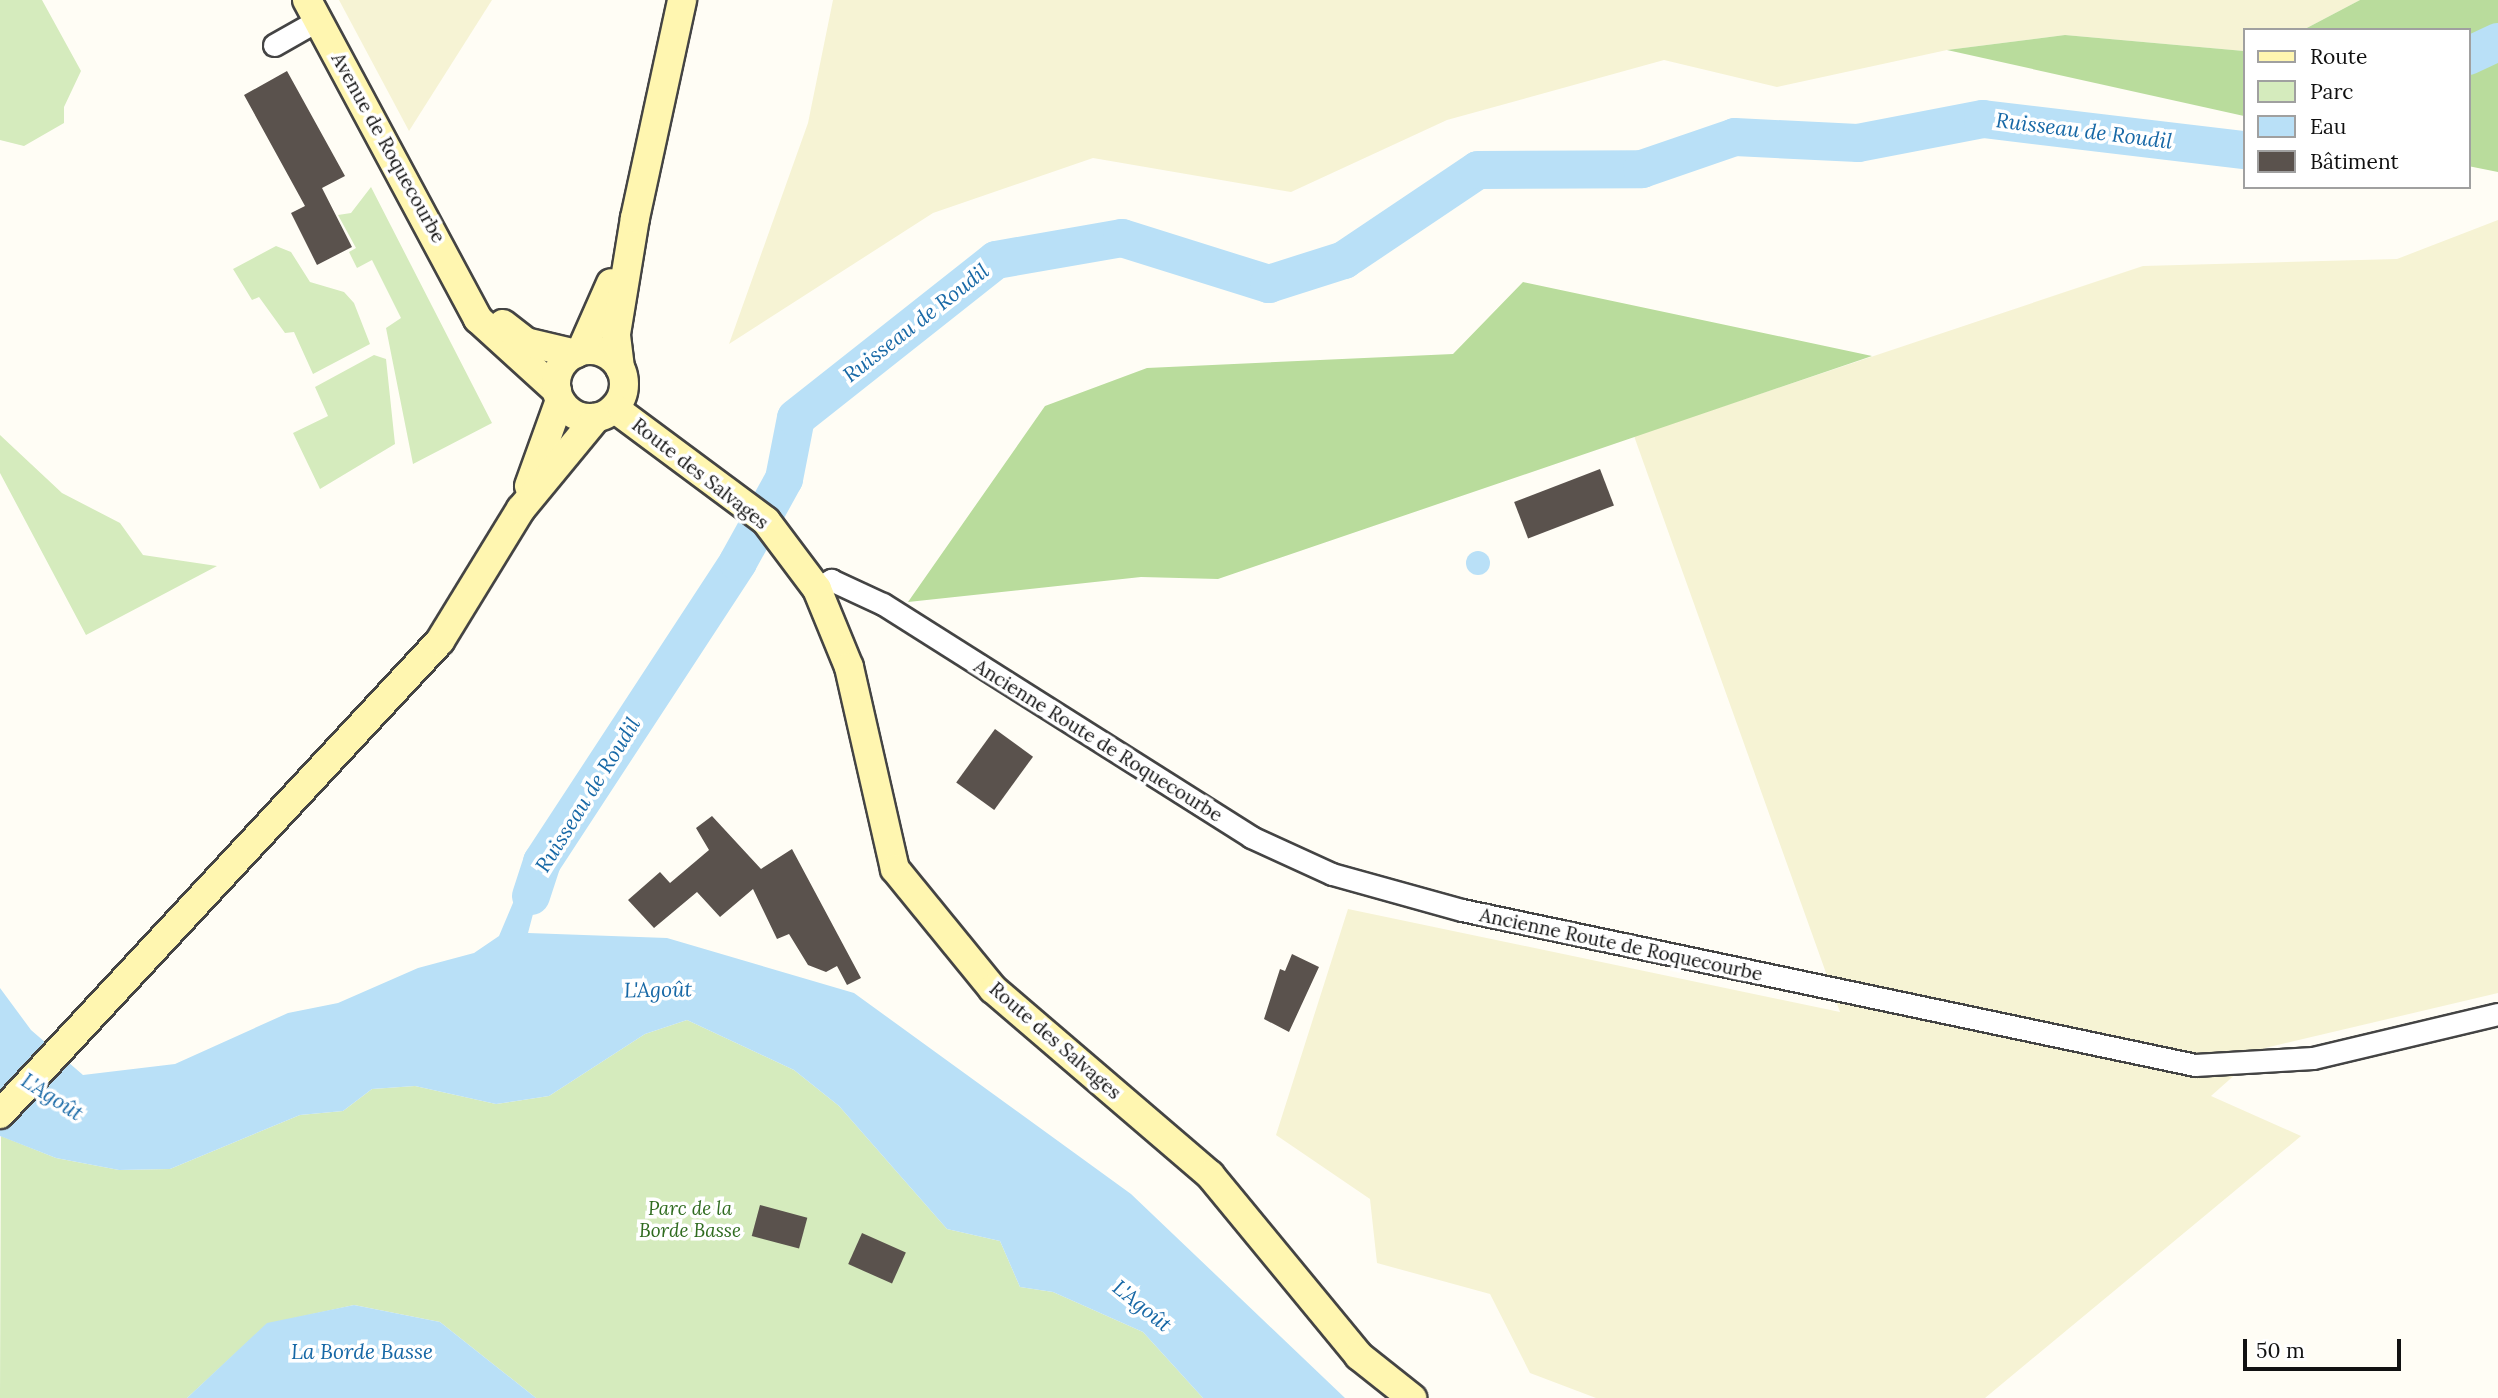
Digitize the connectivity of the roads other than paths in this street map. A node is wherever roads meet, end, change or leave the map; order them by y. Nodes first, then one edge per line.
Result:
1 (682, 0) edge
2 (312, 10) edge
3 (274, 45) dead end
4 (635, 218) junction
5 (468, 296) junction
6 (578, 352) junction
7 (620, 368) junction
8 (558, 395) junction
9 (605, 413) junction
10 (522, 509) junction
11 (817, 589) junction
12 (2498, 1014) edge
13 (0, 1114) edge
14 (1412, 1398) edge

1 - 4 main road
2 - 3 street
2 - 5 main road, Avenue de Roquecourbe
4 - 6 main road
4 - 7 main road
5 - 6 main road, Avenue de Roquecourbe
5 - 8 main road, Avenue de Roquecourbe
6 - 7 main road
6 - 8 main road
7 - 9 main road
8 - 9 main road
8 - 10 main road
9 - 10 main road
9 - 11 main road, Route des Salvages
10 - 13 main road
11 - 12 street, Ancienne Route de Roquecourbe
11 - 14 main road, Route des Salvages

